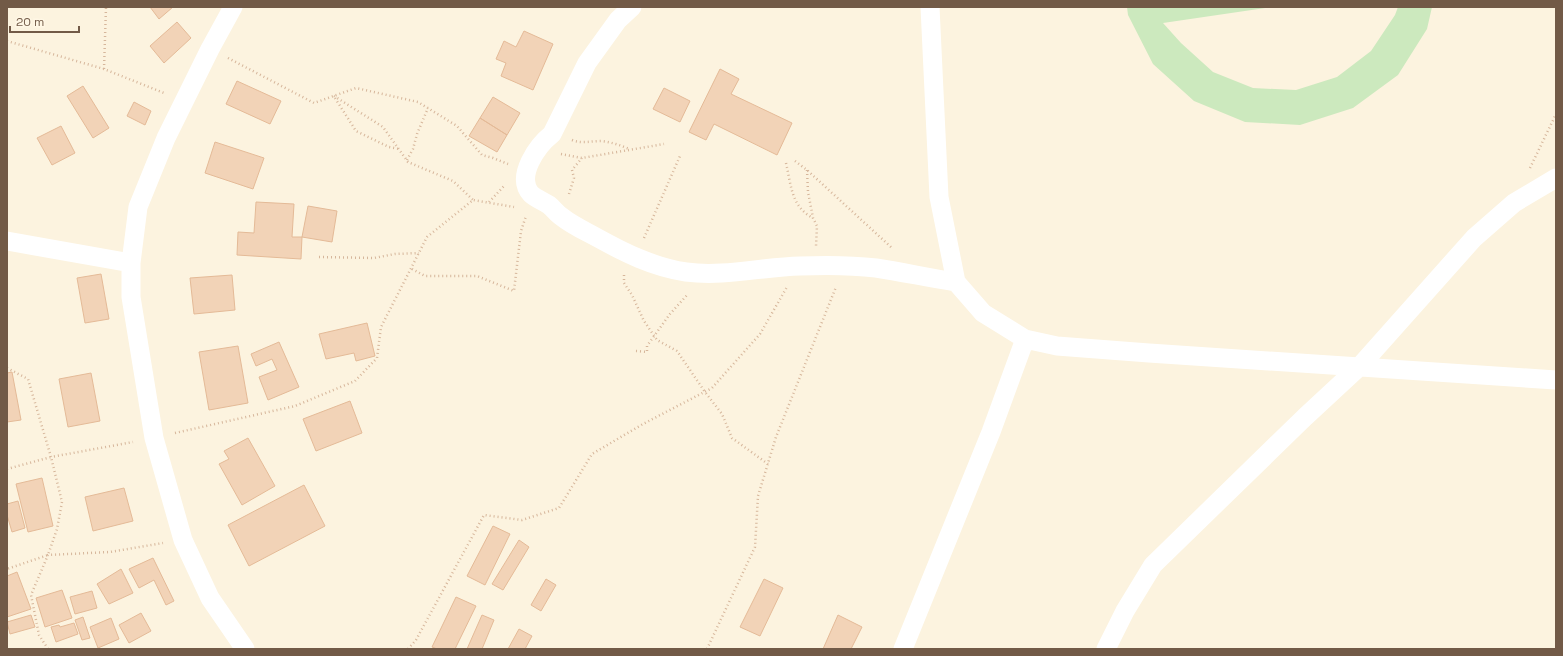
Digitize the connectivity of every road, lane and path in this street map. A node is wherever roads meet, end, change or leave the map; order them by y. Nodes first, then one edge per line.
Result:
1 (106, 7) edge
2 (233, 7) edge
3 (632, 7) edge
4 (930, 7) edge
5 (7, 41) edge
6 (210, 49) junction
7 (104, 69) junction
8 (333, 96) junction
9 (185, 102) junction
10 (428, 108) junction
11 (1556, 114) edge
12 (552, 134) junction
13 (664, 144) dead end
14 (399, 149) junction
15 (536, 150) junction
16 (630, 150) junction
17 (680, 156) dead end
18 (582, 158) junction
19 (407, 160) junction
20 (795, 161) dead end
21 (786, 163) dead end
22 (1530, 169) dead end
23 (807, 170) junction
24 (1556, 178) edge
25 (525, 180) junction
26 (506, 183) dead end
27 (473, 200) junction
28 (489, 203) junction
29 (515, 207) dead end
30 (528, 210) dead end
31 (562, 218) junction
32 (813, 218) junction
33 (7, 241) edge
34 (894, 250) dead end
35 (420, 253) junction
36 (627, 254) junction
37 (319, 257) dead end
38 (131, 263) junction
39 (807, 266) junction
40 (844, 266) junction
41 (412, 269) junction
42 (956, 282) junction
43 (693, 289) dead end
44 (654, 336) junction
45 (1025, 339) junction
46 (636, 352) dead end
47 (1360, 366) junction
48 (7, 368) edge
49 (1556, 380) edge
50 (705, 392) junction
51 (154, 438) junction
52 (51, 457) junction
53 (768, 464) junction
54 (7, 469) edge
55 (183, 540) junction
56 (48, 555) junction
57 (7, 569) edge
58 (48, 649) edge
59 (245, 649) edge
60 (408, 649) edge
61 (707, 649) edge
62 (903, 649) edge
63 (1106, 649) edge

1 - 7 path
2 - 6 street
3 - 12 street
4 - 42 street
5 - 7 path
6 - 8 path
6 - 9 street
7 - 9 path
8 - 10 path
8 - 14 path
8 - 14 path
9 - 38 street
10 - 19 path
10 - 25 path
11 - 22 path
12 - 15 street
12 - 16 path
13 - 16 path
14 - 19 path
15 - 18 path
15 - 25 street
16 - 18 path
17 - 36 path
18 - 31 path
19 - 27 path
20 - 23 path
21 - 32 path
23 - 32 path
23 - 34 path
24 - 47 street
25 - 31 street
26 - 28 path
27 - 28 path
27 - 35 path
28 - 29 path
30 - 41 path
31 - 36 street
32 - 39 path
33 - 38 street
35 - 37 path
35 - 41 path
36 - 39 street
36 - 44 path
38 - 51 street
39 - 40 street
39 - 50 path
40 - 42 street
40 - 53 path
41 - 51 path
42 - 45 street
43 - 44 path
44 - 46 path
44 - 50 path
45 - 47 street
45 - 62 street
47 - 49 street
47 - 63 street
48 - 52 path
50 - 53 path
50 - 60 path
51 - 52 path
51 - 55 street
52 - 54 path
52 - 56 path
53 - 61 path
55 - 56 path
55 - 59 street
56 - 57 path
56 - 58 path

